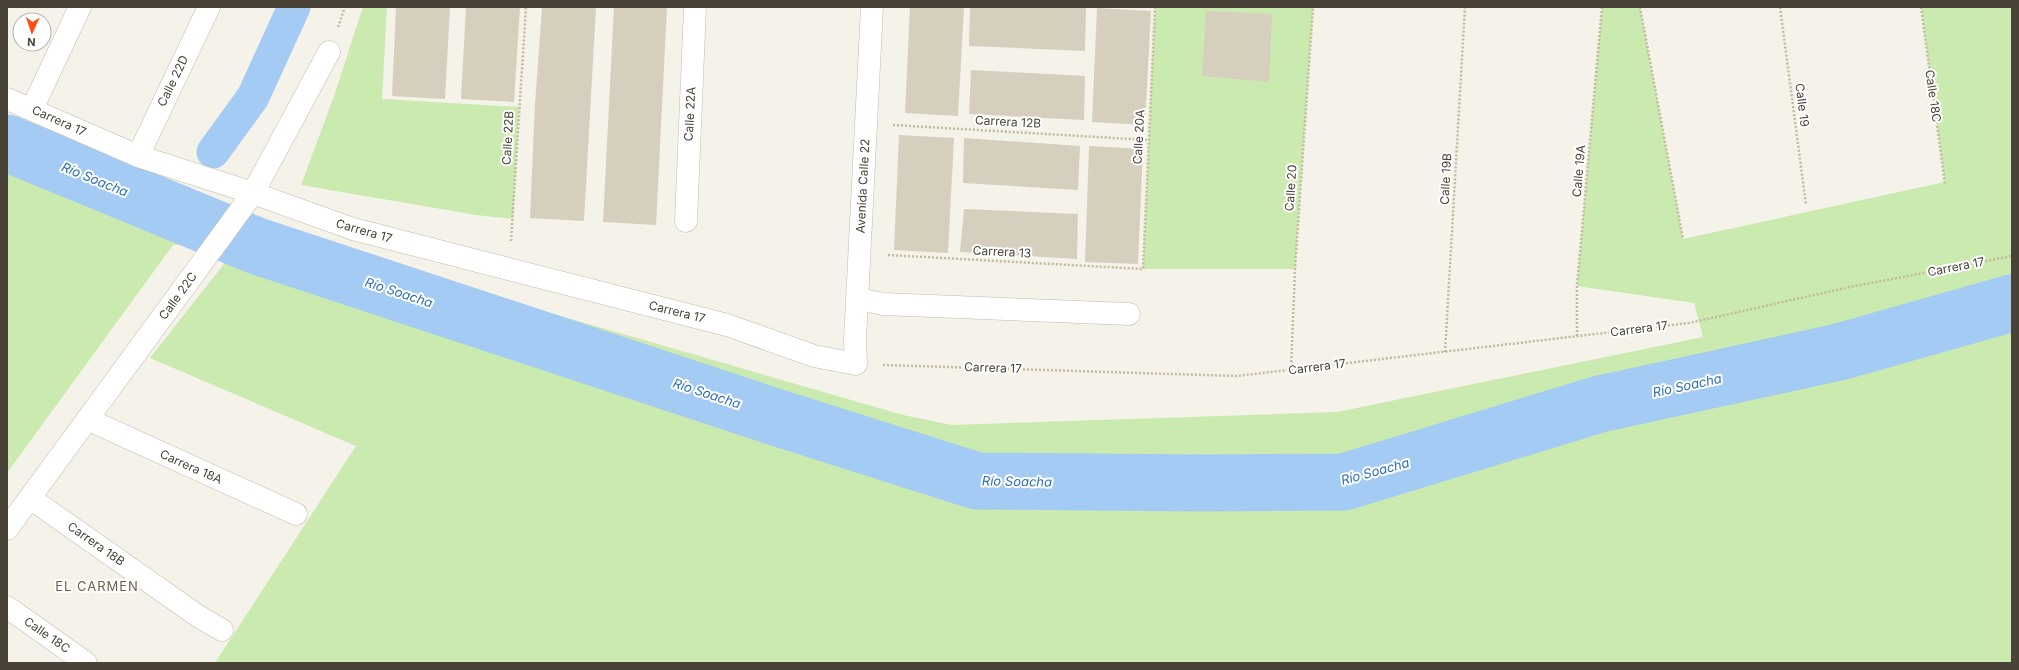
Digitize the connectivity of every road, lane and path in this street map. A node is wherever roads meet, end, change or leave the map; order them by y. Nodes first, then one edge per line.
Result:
1 (80, 7) edge
2 (209, 7) edge
3 (526, 7) edge
4 (695, 7) edge
5 (872, 7) edge
6 (1155, 7) edge
7 (1313, 7) edge
8 (1466, 7) edge
9 (1602, 7) edge
10 (1640, 7) edge
11 (1780, 7) edge
12 (1921, 7) edge
13 (329, 52) dead end
14 (7, 99) edge
15 (32, 109) junction
16 (866, 123) junction
17 (1148, 140) junction
18 (138, 156) junction
19 (1945, 184) dead end
20 (253, 193) junction
21 (1806, 205) dead end
22 (686, 221) dead end
23 (1683, 239) dead end
24 (860, 254) junction
25 (2012, 256) edge
26 (510, 269) junction
27 (1143, 269) joint
28 (858, 299) junction
29 (1129, 314) dead end
30 (1577, 336) junction
31 (1445, 352) junction
32 (856, 364) junction
33 (1292, 370) junction
34 (87, 419) junction
35 (30, 498) junction
36 (296, 514) dead end
37 (7, 528) edge
38 (7, 607) edge
39 (222, 630) dead end
40 (86, 663) edge

1 - 15 street
2 - 18 street, Calle 22D
3 - 26 path, Calle 22B
4 - 22 street, Calle 22A
5 - 16 street, Avenida Calle 22
6 - 17 path, Calle 20A
7 - 33 path, Calle 20
8 - 31 path, Calle 19B
9 - 30 path, Calle 19A
10 - 23 path
11 - 21 path, Calle 19
12 - 19 path, Calle 18C
13 - 20 street, Calle 22C
14 - 15 street, Carrera 17
15 - 18 street, Carrera 17
16 - 17 path, Carrera 12B
16 - 24 street, Avenida Calle 22
17 - 27 path, Calle 20A
18 - 20 street, Carrera 17
20 - 26 street, Carrera 17
20 - 34 street, Calle 22C
24 - 27 path, Carrera 13
24 - 28 street, Avenida Calle 22
25 - 30 path, Carrera 17
26 - 32 street, Carrera 17
28 - 29 street
28 - 32 street, Avenida Calle 22
30 - 31 path, Carrera 17
31 - 33 path, Carrera 17
32 - 33 path, Carrera 17
34 - 35 street, Calle 22C
34 - 36 street, Carrera 18A
35 - 37 street, Calle 22C
35 - 39 street, Carrera 18B
38 - 40 street, Calle 18C

